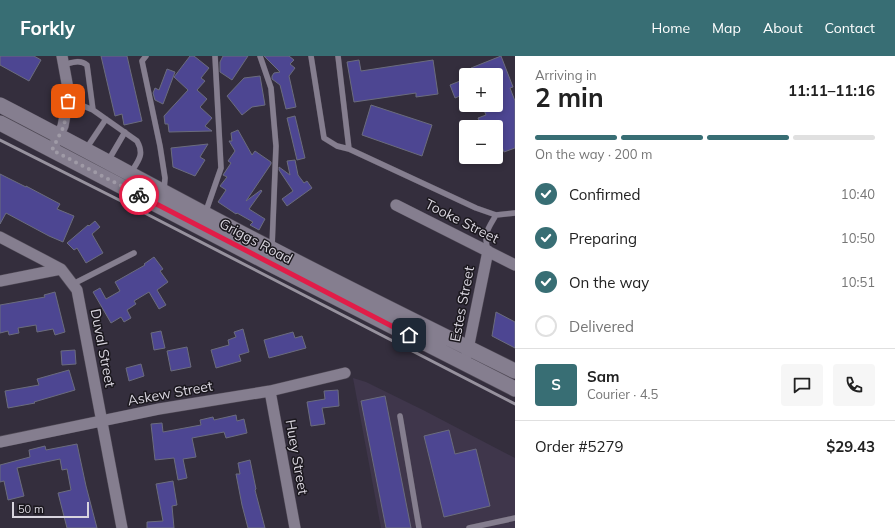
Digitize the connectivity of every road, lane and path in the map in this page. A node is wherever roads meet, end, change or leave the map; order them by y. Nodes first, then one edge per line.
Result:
1 (146, 56) edge
2 (215, 56) edge
3 (260, 56) edge
4 (311, 56) edge
5 (338, 56) edge
6 (62, 60) edge
7 (68, 101) junction
8 (0, 105) edge
9 (93, 110) junction
10 (106, 119) junction
11 (0, 124) edge
12 (125, 132) junction
13 (59, 135) junction
14 (85, 149) junction
15 (348, 149) junction
16 (52, 150) junction
17 (108, 162) junction
18 (130, 174) junction
19 (163, 192) junction
20 (396, 204) dead end
21 (515, 213) edge
22 (205, 214) junction
23 (496, 214) junction
24 (0, 237) edge
25 (488, 251) junction
26 (134, 252) dead end
27 (271, 257) junction
28 (515, 265) edge
29 (61, 269) junction
30 (0, 281) edge
31 (73, 284) junction
32 (469, 348) junction
33 (464, 363) junction
34 (515, 371) edge
35 (345, 373) dead end
36 (515, 389) edge
37 (270, 391) junction
38 (400, 416) dead end
39 (101, 421) junction
40 (0, 442) edge
41 (515, 518) edge
42 (122, 528) edge
43 (295, 528) edge
44 (419, 528) edge
45 (469, 528) edge

1 - 19 lane
2 - 22 lane
3 - 27 lane
4 - 15 lane
5 - 15 lane
6 - 7 street
6 - 9 lane
7 - 9 lane
7 - 13 street
8 - 13 main road, Griggs Road
9 - 10 lane
10 - 12 lane
10 - 14 lane
11 - 16 main road, Griggs Road
12 - 17 lane
12 - 18 lane
13 - 14 main road, Griggs Road
13 - 16 street
14 - 17 main road, Griggs Road
15 - 23 lane
16 - 27 main road, Griggs Road
17 - 18 main road, Griggs Road
18 - 19 main road, Griggs Road
19 - 22 main road, Griggs Road
20 - 25 street, Tooke Street
21 - 23 lane
22 - 27 main road, Griggs Road
23 - 25 lane
24 - 29 street, Duval Street
25 - 28 street, Tooke Street
25 - 32 street, Estes Street
26 - 31 lane
27 - 32 main road, Griggs Road
27 - 33 main road, Griggs Road
29 - 30 street
29 - 31 street, Duval Street
31 - 39 street, Duval Street
32 - 33 street, Estes Street
32 - 34 main road, Griggs Road
33 - 36 main road, Griggs Road
35 - 37 street, Askew Street
37 - 39 street, Askew Street
37 - 43 street, Huey Street
38 - 44 lane
39 - 40 street, Askew Street
39 - 42 street, Duval Street
41 - 45 lane

